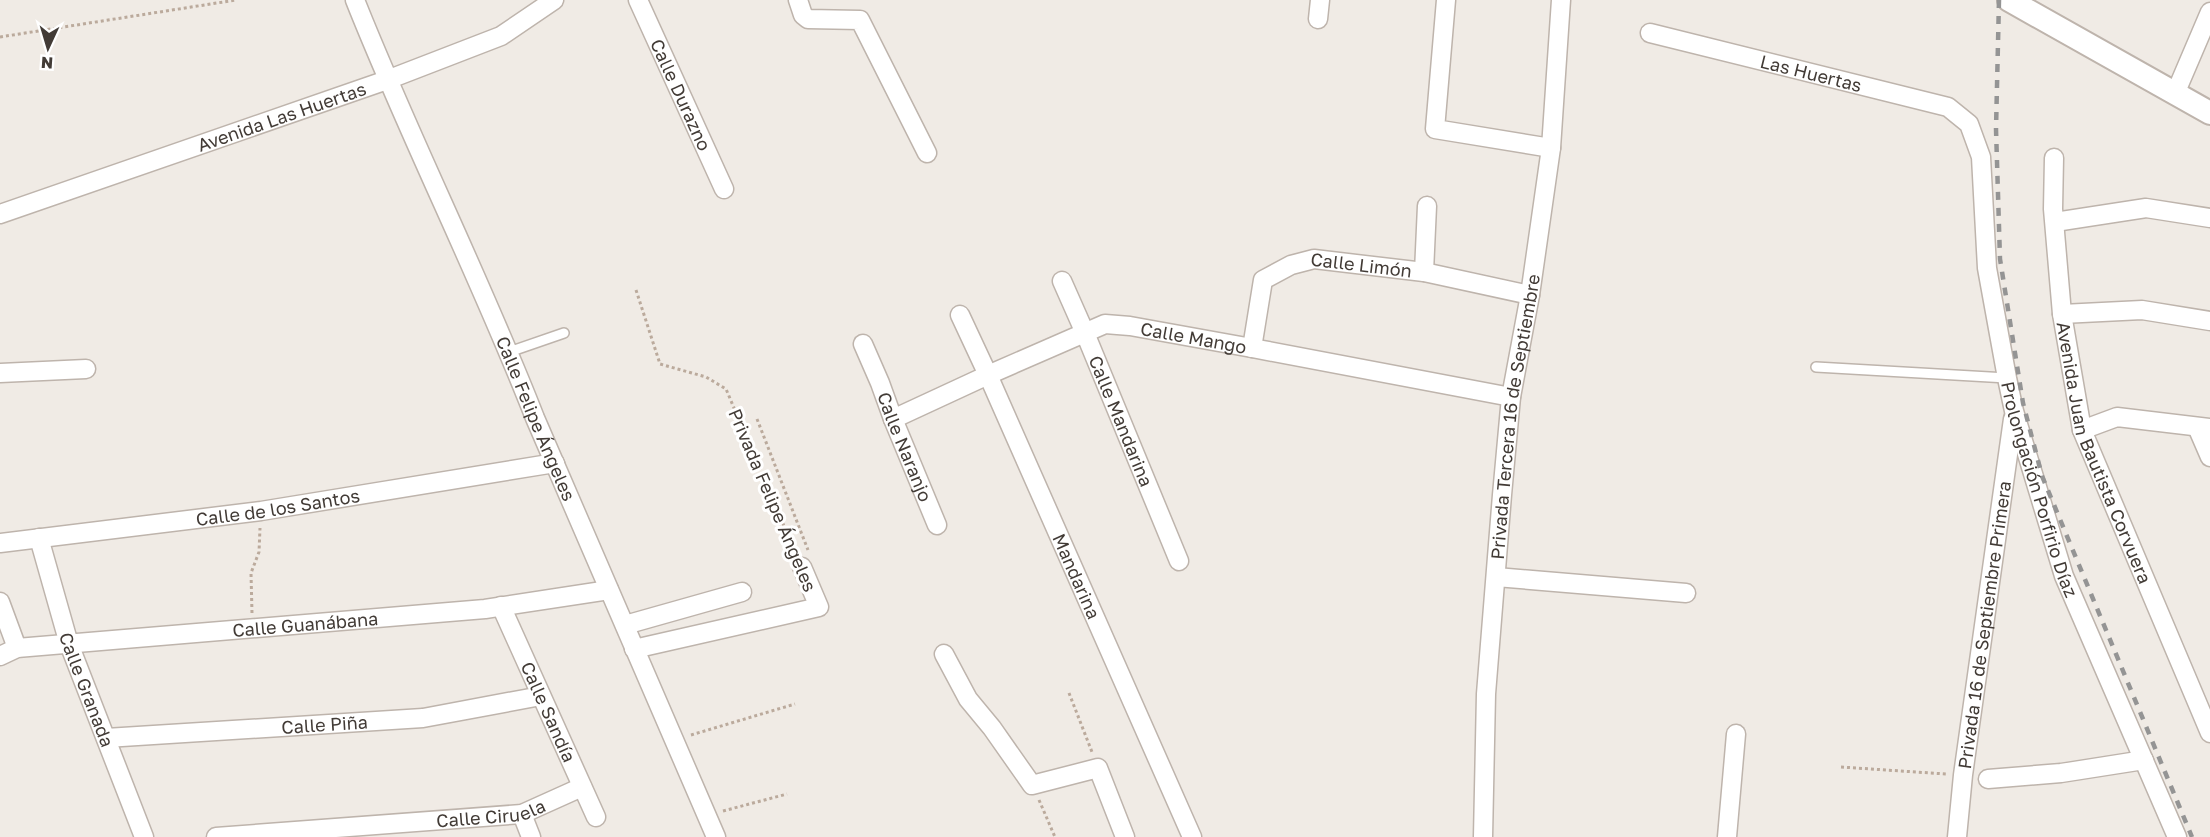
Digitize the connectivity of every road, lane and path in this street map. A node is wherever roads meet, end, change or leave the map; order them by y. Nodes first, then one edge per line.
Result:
1 (236, 0) edge
2 (355, 0) edge
3 (554, 0) edge
4 (638, 0) edge
5 (798, 0) edge
6 (1320, 0) edge
7 (1446, 0) edge
8 (1561, 0) edge
9 (2010, 0) edge
10 (2210, 12) edge
11 (1318, 19) dead end
12 (1650, 33) dead end
13 (0, 37) edge
14 (387, 80) junction
15 (2175, 94) junction
16 (2210, 113) edge
17 (1969, 124) joint
18 (1551, 148) junction
19 (927, 153) dead end
20 (2054, 158) dead end
21 (724, 189) dead end
22 (1427, 206) dead end
23 (0, 214) edge
24 (2210, 218) edge
25 (2055, 222) junction
26 (1424, 272) junction
27 (1062, 281) dead end
28 (636, 290) dead end
29 (1530, 295) junction
30 (2062, 314) junction
31 (960, 315) dead end
32 (2210, 321) edge
33 (564, 333) dead end
34 (1085, 333) junction
35 (863, 344) dead end
36 (1252, 348) junction
37 (509, 352) junction
38 (1816, 367) dead end
39 (86, 369) dead end
40 (0, 373) edge
41 (988, 375) junction
42 (2007, 378) junction
43 (1511, 397) junction
44 (2014, 411) junction
45 (757, 419) dead end
46 (893, 419) junction
47 (2204, 427) edge
48 (2082, 430) junction
49 (2210, 457) edge
50 (555, 463) junction
51 (261, 511) junction
52 (937, 525) dead end
53 (39, 538) junction
54 (0, 543) edge
55 (1179, 561) dead end
56 (802, 567) junction
57 (1496, 577) junction
58 (609, 590) junction
59 (742, 592) dead end
60 (1686, 593) dead end
61 (0, 602) edge
62 (501, 606) junction
63 (625, 625) junction
64 (252, 627) junction
65 (69, 644) junction
66 (17, 648) junction
67 (634, 648) junction
68 (944, 654) dead end
69 (0, 656) edge
70 (1069, 693) dead end
71 (541, 696) junction
72 (795, 705) dead end
73 (2210, 733) edge
74 (1737, 734) dead end
75 (106, 738) junction
76 (675, 740) junction
77 (2144, 760) junction
78 (1841, 766) dead end
79 (1098, 768) junction
80 (1963, 775) junction
81 (1988, 778) dead end
82 (1032, 786) junction
83 (582, 787) junction
84 (787, 794) dead end
85 (522, 814) junction
86 (706, 815) junction
87 (596, 817) dead end
88 (144, 837) edge
89 (216, 837) edge
90 (531, 837) edge
91 (716, 837) edge
92 (1054, 837) edge
93 (1125, 837) edge
94 (1192, 837) edge
95 (1483, 837) edge
96 (1727, 837) edge
97 (1957, 837) edge
98 (2177, 837) edge

1 - 13 path
2 - 14 street, Calle Felipe Ángeles
3 - 14 street, Avenida Las Huertas
4 - 21 street, Calle Durazno
5 - 19 street
6 - 11 street
7 - 18 street
8 - 18 street, Privada Tercera 16 de Septiembre
9 - 15 street
10 - 15 street
12 - 17 street, Las Huertas
14 - 23 street, Avenida Las Huertas
14 - 37 street, Calle Felipe Ángeles
15 - 16 street
17 - 42 street, Prolongación Porfirio Díaz
18 - 29 street, Privada Tercera 16 de Septiembre
20 - 25 street, Avenida Juan Bautista Corvuera
22 - 26 street
24 - 25 street
25 - 30 street, Avenida Juan Bautista Corvuera
26 - 29 street, Calle Limón
26 - 36 street, Calle Limón
27 - 34 street, Calle Mandarina
28 - 56 path, Privada Felipe Ángeles
29 - 43 street, Privada Tercera 16 de Septiembre
30 - 32 street
30 - 48 street, Avenida Juan Bautista Corvuera
31 - 41 street, Mandarina
33 - 37 lane
34 - 36 street, Calle Mango
34 - 41 street, Calle Mango
34 - 55 street, Calle Mandarina
35 - 46 street, Calle Naranjo
36 - 43 street, Calle Mango
37 - 50 street, Calle Felipe Ángeles
38 - 42 lane
39 - 40 street
41 - 46 street, Calle Mango
41 - 94 street, Mandarina
42 - 44 street, Prolongación Porfirio Díaz
43 - 57 street, Privada Tercera 16 de Septiembre
44 - 77 street, Prolongación Porfirio Díaz
44 - 80 street, Privada 16 de Septiembre Primera
45 - 56 path
46 - 52 street, Calle Naranjo
47 - 48 street
47 - 49 street
48 - 73 street, Avenida Juan Bautista Corvuera
50 - 51 street, Calle de los Santos
50 - 58 street, Calle Felipe Ángeles
51 - 53 street, Calle de los Santos
51 - 64 path
53 - 54 street, Calle de los Santos
53 - 65 street, Calle Granada
56 - 67 street, Privada Felipe Ángeles
57 - 60 street
57 - 95 street, Privada Tercera 16 de Septiembre
58 - 62 street, Calle Guanábana
58 - 63 street, Calle Felipe Ángeles
59 - 63 street
61 - 66 street
62 - 64 street, Calle Guanábana
62 - 71 street, Calle Sandía
63 - 67 street, Calle Felipe Ángeles
64 - 65 street, Calle Guanábana
65 - 66 street, Calle Guanábana
65 - 75 street, Calle Granada
66 - 69 street, Calle Guanábana
67 - 76 street, Calle Felipe Ángeles
68 - 82 street
70 - 79 path
71 - 75 street, Calle Piña
71 - 83 street, Calle Sandía
72 - 76 path
74 - 96 street
75 - 88 street, Calle Granada
76 - 86 street, Calle Felipe Ángeles
77 - 81 street
77 - 98 street, Prolongación Porfirio Díaz
78 - 80 path
79 - 82 street
79 - 93 street
80 - 97 street, Privada 16 de Septiembre Primera
82 - 92 path
83 - 85 street, Calle Ciruela
83 - 87 street, Calle Sandía
84 - 86 path
85 - 89 street, Calle Ciruela
85 - 90 street
86 - 91 street, Calle Felipe Ángeles

